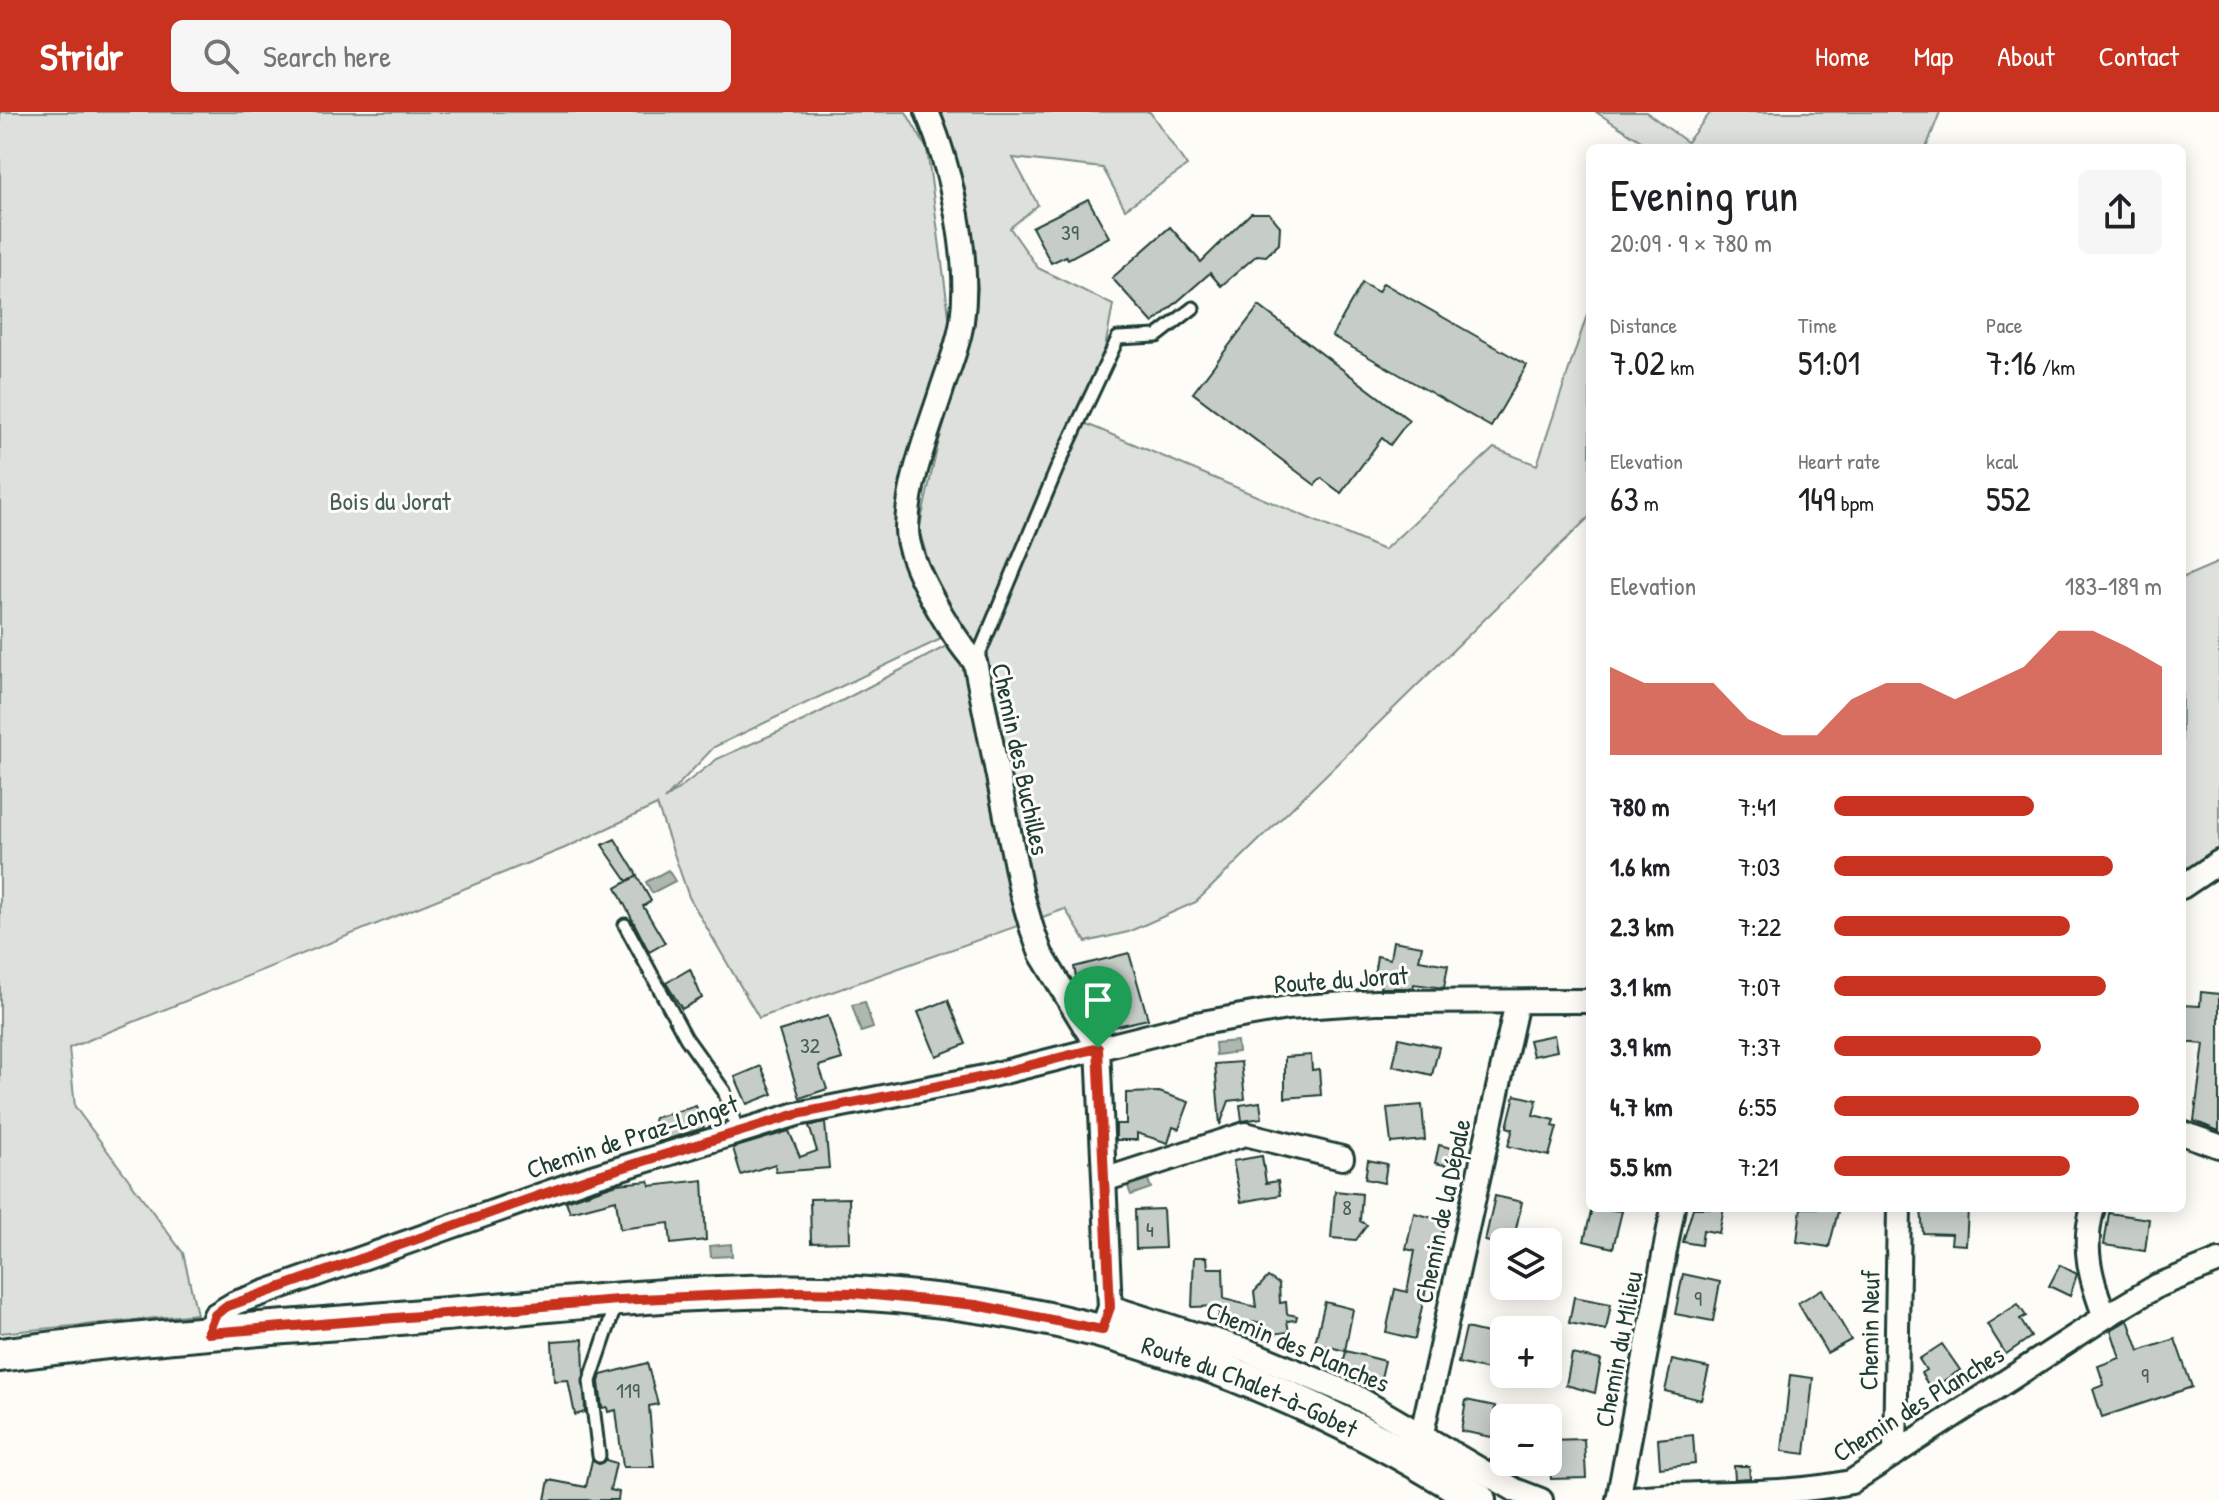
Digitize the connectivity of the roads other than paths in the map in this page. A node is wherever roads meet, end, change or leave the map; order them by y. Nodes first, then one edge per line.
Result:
1 (927, 112) edge
2 (1193, 308) dead end
3 (975, 662) junction
4 (2219, 862) edge
5 (2186, 884) edge
6 (625, 925) dead end
7 (1586, 1001) edge
8 (1517, 1002) junction
9 (1098, 1048) junction
10 (738, 1132) junction
11 (2186, 1134) edge
12 (2219, 1146) edge
13 (1342, 1158) dead end
14 (1107, 1179) junction
15 (1672, 1212) edge
16 (1899, 1212) edge
17 (2092, 1212) edge
18 (2219, 1261) edge
19 (618, 1300) junction
20 (2105, 1317) junction
21 (1106, 1318) junction
22 (208, 1333) junction
23 (0, 1355) edge
24 (1422, 1433) junction
25 (1895, 1454) junction
26 (599, 1456) dead end
27 (1479, 1500) edge
28 (1541, 1500) edge
29 (1618, 1500) edge

1 - 3 street, Chemin des Buchilles
2 - 3 lane
3 - 9 street, Chemin des Buchilles
4 - 5 street
6 - 10 lane
7 - 8 street, Route du Jorat
8 - 9 street, Route du Jorat
8 - 24 street, Chemin de la Dépale
9 - 10 street, Chemin de Praz-Longet
9 - 14 street, Chemin des Buchilles
10 - 22 street, Chemin de Praz-Longet
11 - 12 street
13 - 14 street
14 - 21 street, Chemin des Buchilles
15 - 29 street, Chemin du Milieu
16 - 25 street, Chemin Neuf
17 - 20 street
18 - 20 street, Chemin des Planches
19 - 21 main road, Route du Chalet-à-Gobet
19 - 22 main road, Route du Chalet-à-Gobet
19 - 26 lane
20 - 25 street, Chemin des Planches
21 - 24 street, Chemin des Planches
21 - 27 main road, Route du Chalet-à-Gobet
22 - 23 main road, Route du Chalet-à-Gobet
24 - 28 street, Chemin des Planches
25 - 29 street, Chemin des Planches

